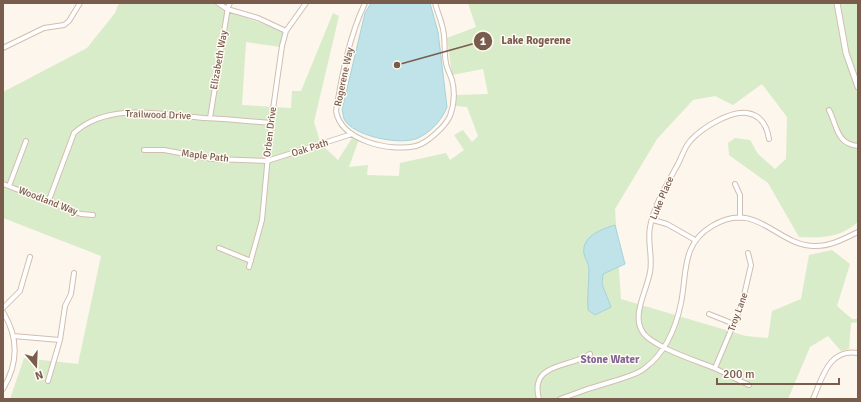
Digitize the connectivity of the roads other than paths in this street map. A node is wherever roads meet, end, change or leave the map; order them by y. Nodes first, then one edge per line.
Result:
1 (80, 3) edge
2 (218, 3) edge
3 (230, 3) edge
4 (306, 3) edge
5 (365, 3) edge
6 (435, 3) edge
7 (837, 3) edge
8 (227, 9) junction
9 (286, 31) junction
10 (3, 48) edge
11 (858, 87) edge
12 (829, 110) dead end
13 (210, 118) junction
14 (271, 123) junction
15 (352, 134) junction
16 (769, 139) dead end
17 (26, 141) dead end
18 (858, 146) edge
19 (144, 150) dead end
20 (267, 161) junction
21 (3, 184) edge
22 (735, 184) dead end
23 (9, 186) junction
24 (49, 200) junction
25 (93, 215) dead end
26 (740, 218) junction
27 (653, 220) junction
28 (858, 232) edge
29 (695, 240) junction
30 (219, 248) dead end
31 (748, 253) dead end
32 (30, 257) dead end
33 (251, 261) junction
34 (249, 266) dead end
35 (74, 273) dead end
36 (3, 308) edge
37 (3, 312) edge
38 (709, 314) dead end
39 (734, 324) junction
40 (13, 336) junction
41 (60, 340) junction
42 (664, 347) junction
43 (858, 353) edge
44 (590, 354) dead end
45 (715, 368) junction
46 (48, 380) dead end
47 (749, 385) dead end
48 (3, 389) edge
49 (539, 399) edge
50 (560, 399) edge
51 (813, 399) edge

1 - 10 street
2 - 8 street
3 - 8 street, Elizabeth Way
4 - 9 street, Orben Drive
5 - 15 street, Rogerene Way
6 - 15 street, Rogerene Way
7 - 11 street
8 - 9 street
8 - 13 street, Elizabeth Way
9 - 14 street, Orben Drive
12 - 18 street
13 - 14 street, Trailwood Drive
13 - 24 street, Trailwood Drive
14 - 20 street, Orben Drive
15 - 20 street, Oak Path
16 - 27 street, Luke Place
17 - 23 street
19 - 20 street, Maple Path
20 - 33 street, Orben Drive
21 - 23 street, Woodland Way
22 - 26 street
23 - 24 street, Woodland Way
24 - 25 street, Woodland Way
26 - 28 street
26 - 29 street
27 - 29 street
27 - 42 street, Luke Place
29 - 42 street
30 - 33 street
31 - 39 street, Troy Lane
32 - 36 street
33 - 34 street, Orben Drive
35 - 41 street
37 - 40 street
38 - 39 street
39 - 45 street, Troy Lane
40 - 41 street
40 - 48 street
41 - 46 street
42 - 45 street, Luke Place
42 - 50 street
43 - 51 street
44 - 49 street
45 - 47 street, Luke Place

